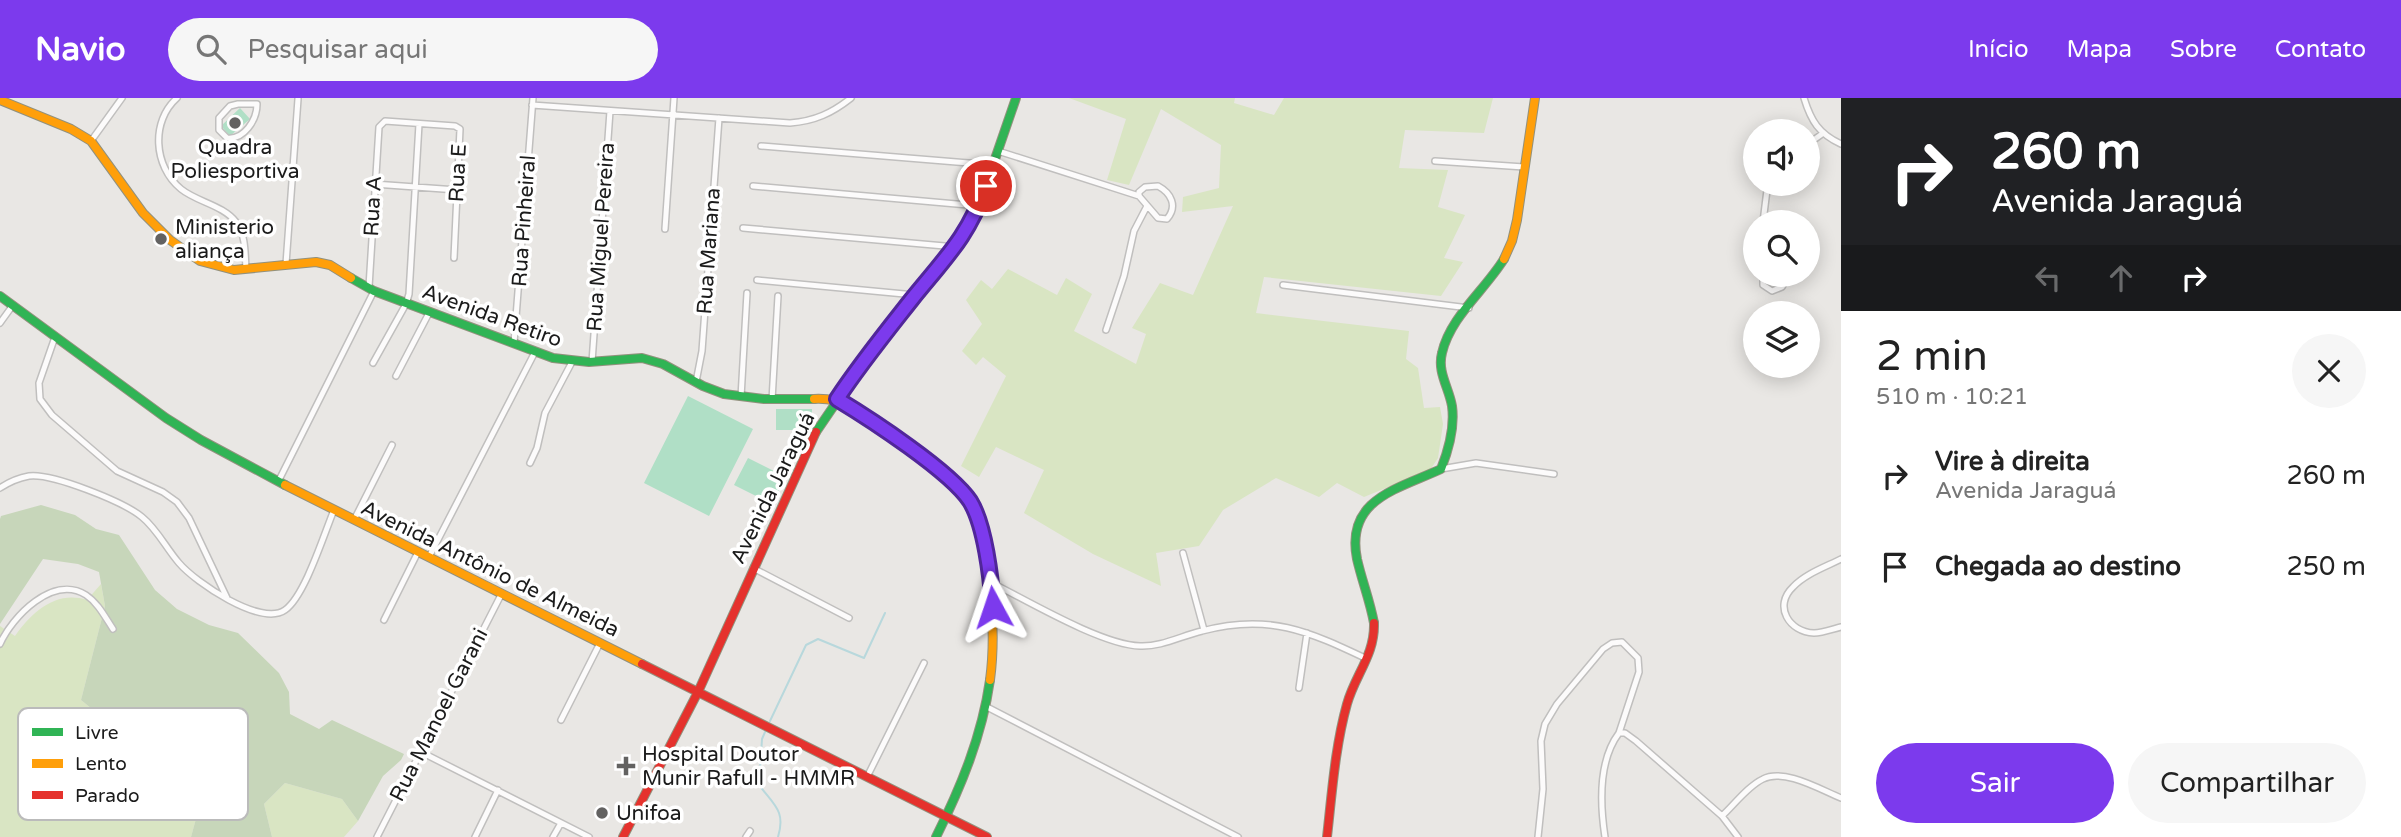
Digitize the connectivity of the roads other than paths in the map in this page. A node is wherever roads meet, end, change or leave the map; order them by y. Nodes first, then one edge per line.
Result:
1 (121, 98) edge
2 (177, 98) edge
3 (263, 98) edge
4 (674, 98) edge
5 (851, 98) edge
6 (1016, 98) edge
7 (1535, 98) edge
8 (1804, 98) edge
9 (298, 99) edge
10 (0, 100) edge
11 (532, 102) edge
12 (257, 104) junction
13 (610, 111) junction
14 (672, 114) junction
15 (719, 118) junction
16 (419, 124) junction
17 (380, 125) joint
18 (1822, 134) joint
19 (91, 141) junction
20 (1841, 144) edge
21 (761, 146) dead end
22 (998, 151) junction
23 (1435, 160) dead end
24 (993, 165) junction
25 (1524, 167) junction
26 (374, 184) junction
27 (753, 186) dead end
28 (415, 187) junction
29 (457, 190) junction
30 (1139, 196) junction
31 (979, 206) junction
32 (1147, 206) junction
33 (743, 228) dead end
34 (665, 229) dead end
35 (956, 247) junction
36 (454, 258) dead end
37 (286, 264) junction
38 (246, 270) junction
39 (757, 280) dead end
40 (1283, 285) dead end
41 (1766, 287) edge
42 (1782, 287) edge
43 (372, 290) junction
44 (747, 293) dead end
45 (915, 295) junction
46 (0, 296) edge
47 (778, 296) dead end
48 (407, 304) junction
49 (13, 305) junction
50 (1469, 308) junction
51 (429, 313) junction
52 (0, 323) edge
53 (1106, 330) dead end
54 (55, 337) junction
55 (514, 343) junction
56 (535, 352) junction
57 (373, 362) dead end
58 (572, 362) junction
59 (592, 362) junction
60 (396, 376) dead end
61 (696, 382) junction
62 (741, 397) junction
63 (837, 399) junction
64 (772, 400) junction
65 (392, 445) dead end
66 (530, 463) dead end
67 (1441, 469) junction
68 (1554, 474) dead end
69 (278, 482) junction
70 (0, 488) edge
71 (334, 510) junction
72 (354, 520) junction
73 (418, 552) junction
74 (1183, 552) dead end
75 (429, 557) junction
76 (1841, 559) edge
77 (754, 568) junction
78 (992, 583) junction
79 (502, 593) junction
80 (227, 598) junction
81 (849, 618) dead end
82 (384, 620) dead end
83 (1841, 627) edge
84 (113, 629) dead end
85 (1203, 630) junction
86 (1307, 633) junction
87 (600, 643) junction
88 (0, 644) edge
89 (1367, 659) junction
90 (924, 663) dead end
91 (1299, 688) dead end
92 (698, 692) junction
93 (987, 707) junction
94 (561, 720) dead end
95 (1622, 733) junction
96 (421, 752) junction
97 (867, 777) junction
98 (498, 790) junction
99 (1841, 798) edge
100 (1722, 816) junction
101 (947, 817) junction
102 (561, 823) junction
103 (377, 837) edge
104 (475, 837) edge
105 (553, 837) edge
106 (589, 837) edge
107 (623, 837) edge
108 (936, 837) edge
109 (987, 837) edge
110 (1238, 837) edge
111 (1327, 837) edge
112 (1538, 837) edge
113 (1605, 837) edge
114 (1738, 837) edge

1 - 19 street
2 - 38 street
3 - 12 street
4 - 14 street
5 - 15 street
6 - 22 street, Avenida Jaraguá
7 - 25 street
8 - 18 street
9 - 37 street
10 - 19 street, Avenida Retiro
11 - 13 street
11 - 55 street, Rua Pinheiral
12 - 12 street
13 - 14 street
13 - 59 street, Rua Miguel Pereira
14 - 15 street
14 - 34 street
15 - 61 street, Rua Mariana
16 - 17 street, Rua E
16 - 28 street
16 - 29 street, Rua E
17 - 26 street, Rua A
18 - 20 street
19 - 38 street, Avenida Retiro
21 - 24 street
22 - 24 street, Avenida Jaraguá
22 - 30 street
23 - 25 street
24 - 31 street, Avenida Jaraguá
25 - 50 street
26 - 28 street
26 - 43 street, Rua A
27 - 31 street
28 - 29 street
28 - 48 street
29 - 36 street, Rua E
30 - 32 street
30 - 32 street
31 - 35 street, Avenida Jaraguá
32 - 53 street
33 - 35 street
35 - 45 street, Avenida Jaraguá
37 - 38 street, Avenida Retiro
37 - 43 street, Avenida Retiro
39 - 45 street
40 - 50 street
41 - 42 street
43 - 48 street, Avenida Retiro
43 - 69 street
44 - 62 street
45 - 63 street, Avenida Jaraguá
46 - 49 street, Avenida Antônio de Almeida
47 - 64 street
48 - 51 street, Avenida Retiro
48 - 57 street
49 - 52 street
49 - 54 street, Avenida Antônio de Almeida
50 - 67 street
51 - 55 street, Avenida Retiro
51 - 60 street
54 - 69 street, Avenida Antônio de Almeida
54 - 80 street
55 - 56 street, Avenida Retiro
56 - 58 street, Avenida Retiro
56 - 75 street
58 - 59 street, Avenida Retiro
58 - 66 street
59 - 61 street, Avenida Retiro
61 - 62 street, Avenida Retiro
62 - 64 street, Avenida Retiro
63 - 64 street, Avenida Retiro
63 - 77 street, Avenida Jaraguá
63 - 78 street
65 - 72 street
67 - 68 street
67 - 89 street
69 - 71 street, Avenida Antônio de Almeida
70 - 80 street
71 - 72 street, Avenida Antônio de Almeida
71 - 80 street
72 - 73 street, Avenida Antônio de Almeida
73 - 75 street, Avenida Antônio de Almeida
73 - 82 street
74 - 85 street
75 - 79 street, Avenida Antônio de Almeida
76 - 83 street
77 - 81 street
77 - 92 street, Avenida Jaraguá
78 - 85 street
78 - 93 street
79 - 87 street, Avenida Antônio de Almeida
79 - 96 street, Rua Manoel Garani
84 - 88 street
85 - 86 street
86 - 89 street
86 - 91 street
87 - 92 street, Avenida Antônio de Almeida
87 - 94 street
89 - 111 street
90 - 97 street
92 - 97 street, Avenida Antônio de Almeida
92 - 107 street, Avenida Jaraguá
93 - 101 street
93 - 110 street
95 - 100 street
95 - 112 street
95 - 113 street
96 - 98 street
96 - 103 street, Rua Manoel Garani
97 - 101 street, Avenida Antônio de Almeida
98 - 102 street
98 - 104 street
99 - 100 street
100 - 114 street
101 - 108 street
101 - 109 street, Avenida Antônio de Almeida
102 - 105 street
102 - 106 street

